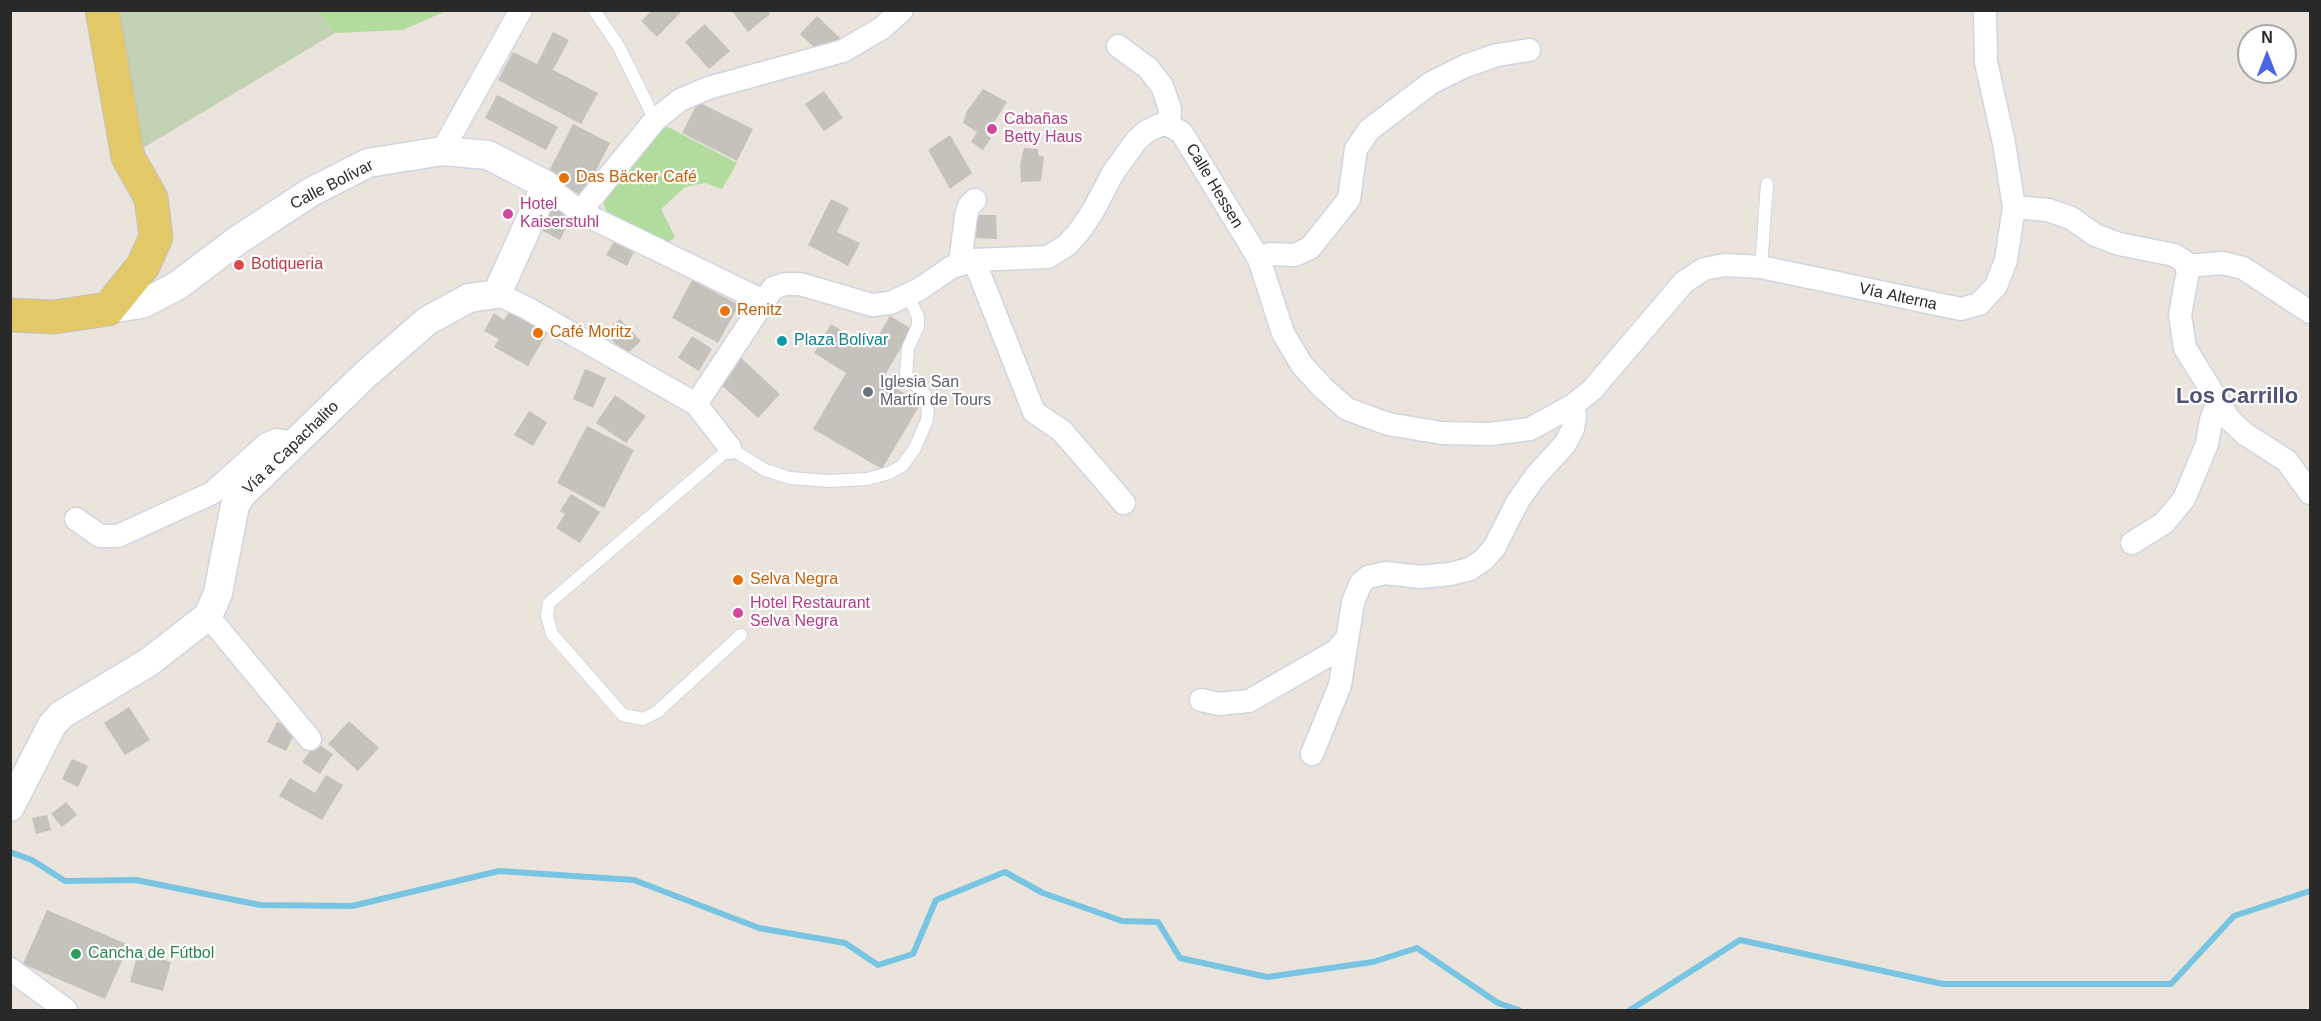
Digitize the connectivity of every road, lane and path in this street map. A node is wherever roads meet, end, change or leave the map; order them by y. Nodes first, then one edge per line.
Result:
1 (102, 10) edge
2 (521, 10) edge
3 (594, 10) edge
4 (902, 10) edge
5 (1985, 10) edge
6 (1118, 46) dead end
7 (1529, 50) dead end
8 (655, 120) junction
9 (1169, 125) junction
10 (442, 151) junction
11 (1767, 184) dead end
12 (546, 185) junction
13 (975, 200) dead end
14 (2014, 207) junction
15 (580, 212) junction
16 (1259, 259) junction
17 (967, 262) junction
18 (2187, 266) junction
19 (1761, 267) junction
20 (497, 294) junction
21 (908, 294) junction
22 (763, 301) junction
23 (108, 309) junction
24 (2310, 312) edge
25 (10, 315) edge
26 (2218, 402) junction
27 (696, 404) junction
28 (1572, 406) junction
29 (295, 443) junction
30 (730, 448) junction
31 (2310, 493) edge
32 (1124, 503) dead end
33 (76, 519) dead end
34 (2132, 543) dead end
35 (208, 616) junction
36 (741, 635) dead end
37 (1346, 639) junction
38 (1201, 700) dead end
39 (310, 740) dead end
40 (1312, 754) dead end
41 (10, 807) edge
42 (10, 969) edge
43 (66, 1011) edge

1 - 23 main road
2 - 10 street
3 - 8 lane
4 - 8 street
5 - 14 street, Vía Alterna
6 - 9 street
7 - 16 street
8 - 15 street
9 - 16 street, Calle Hessen
9 - 17 street
10 - 12 street, Calle Bolívar
10 - 23 street, Calle Bolívar
11 - 19 lane
12 - 15 street, Calle Bolívar
12 - 20 street
13 - 17 street
14 - 18 street
14 - 19 street, Vía Alterna
15 - 22 street, Calle Bolívar
16 - 28 street, Calle Hessen
17 - 21 street
17 - 32 street
18 - 24 street
18 - 26 street
19 - 28 street, Vía Alterna
20 - 27 street
20 - 29 street, Vía a Capachalito
21 - 22 street
21 - 30 lane
22 - 27 street
23 - 25 main road
26 - 31 street
26 - 34 street
27 - 30 street
28 - 37 street
29 - 33 street
29 - 35 street, Vía a Capachalito
30 - 36 lane
35 - 39 street
35 - 41 street
37 - 38 street
37 - 40 street
42 - 43 street

